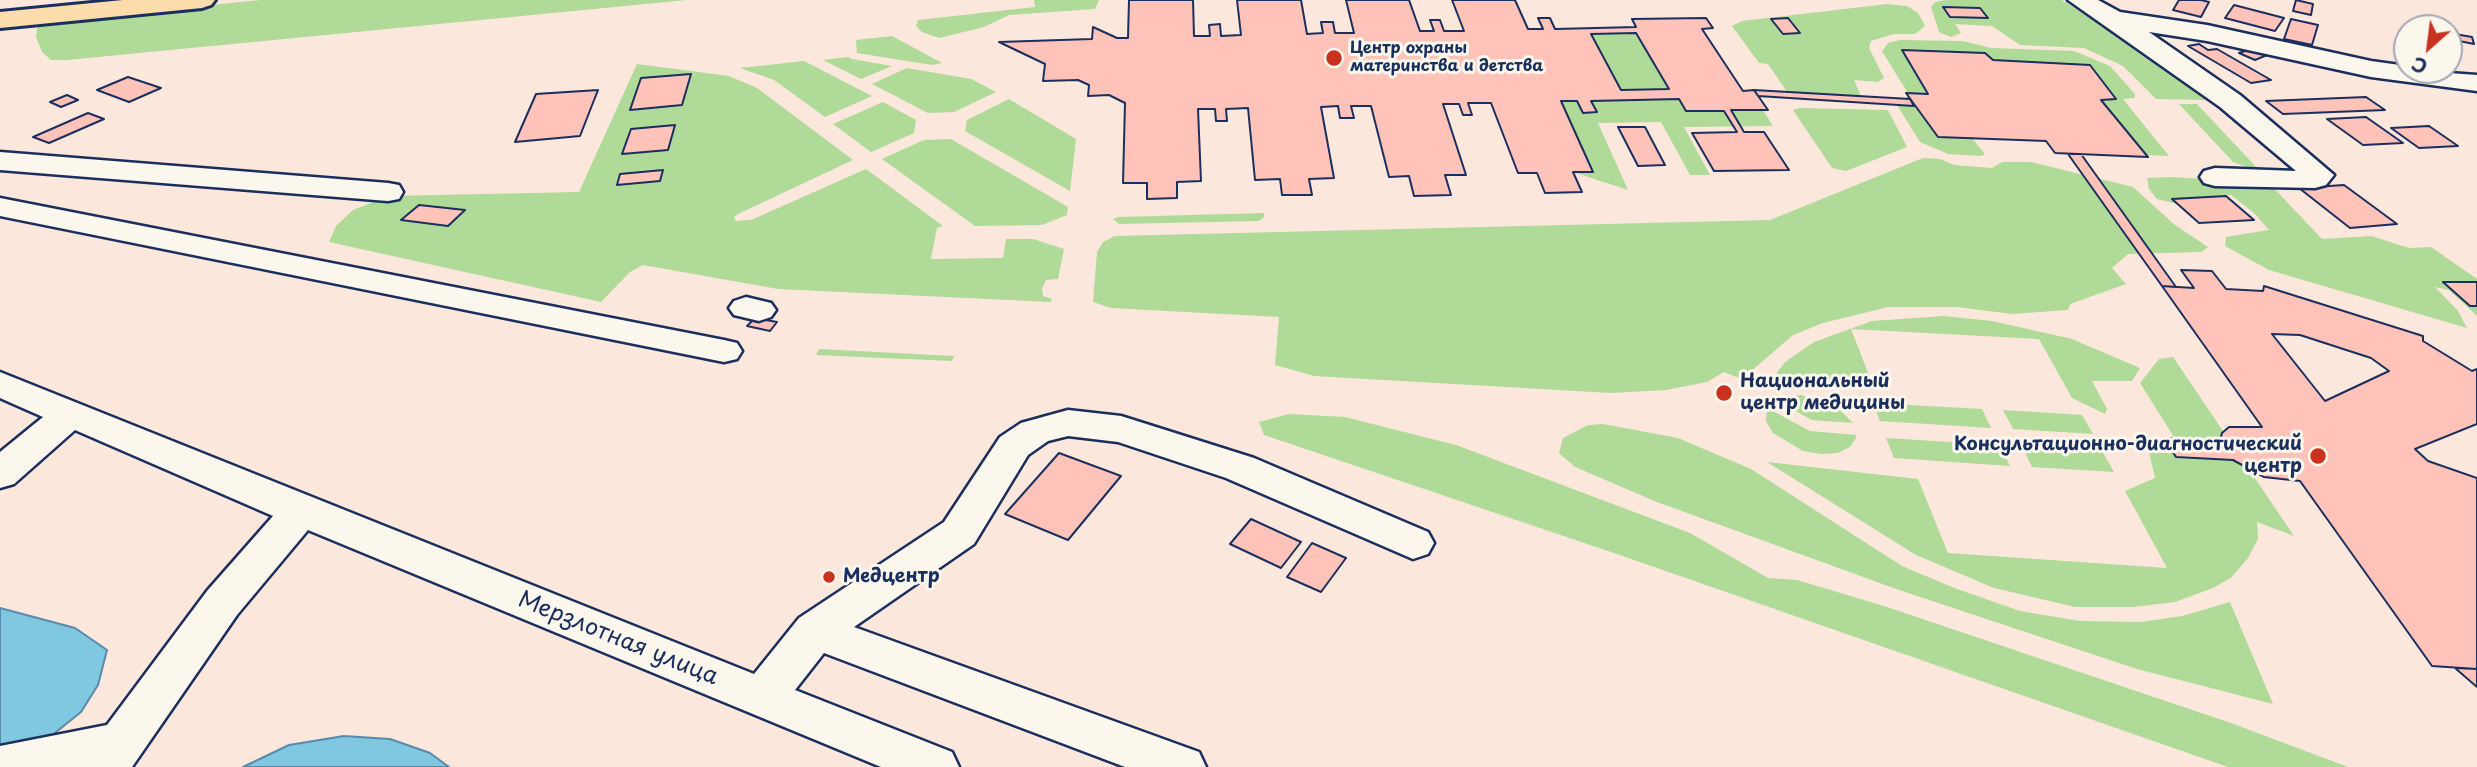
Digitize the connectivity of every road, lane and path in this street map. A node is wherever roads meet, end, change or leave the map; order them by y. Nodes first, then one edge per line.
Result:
1 (202, 0) edge
2 (2083, 2) edge
3 (100, 5) edge
4 (2115, 9) edge
5 (6, 20) edge
6 (2477, 83) edge
7 (0, 161) edge
8 (2215, 177) dead end
9 (388, 192) dead end
10 (0, 207) edge
11 (724, 351) dead end
12 (0, 384) edge
13 (70, 414) junction
14 (0, 474) edge
15 (301, 511) junction
16 (1413, 542) dead end
17 (815, 631) junction
18 (762, 697) junction
19 (112, 755) edge
20 (0, 767) edge
21 (935, 767) edge
22 (1182, 767) edge

1 - 3 main road
2 - 4 street
3 - 5 main road
4 - 6 street
4 - 8 lane
7 - 9 street
10 - 11 street
12 - 13 street, Мерзлотная улица
13 - 14 street
13 - 15 street, Мерзлотная улица
15 - 18 street, Мерзлотная улица
15 - 19 street
16 - 17 street
17 - 18 street
17 - 22 street
18 - 21 street, Мерзлотная улица
19 - 20 street

